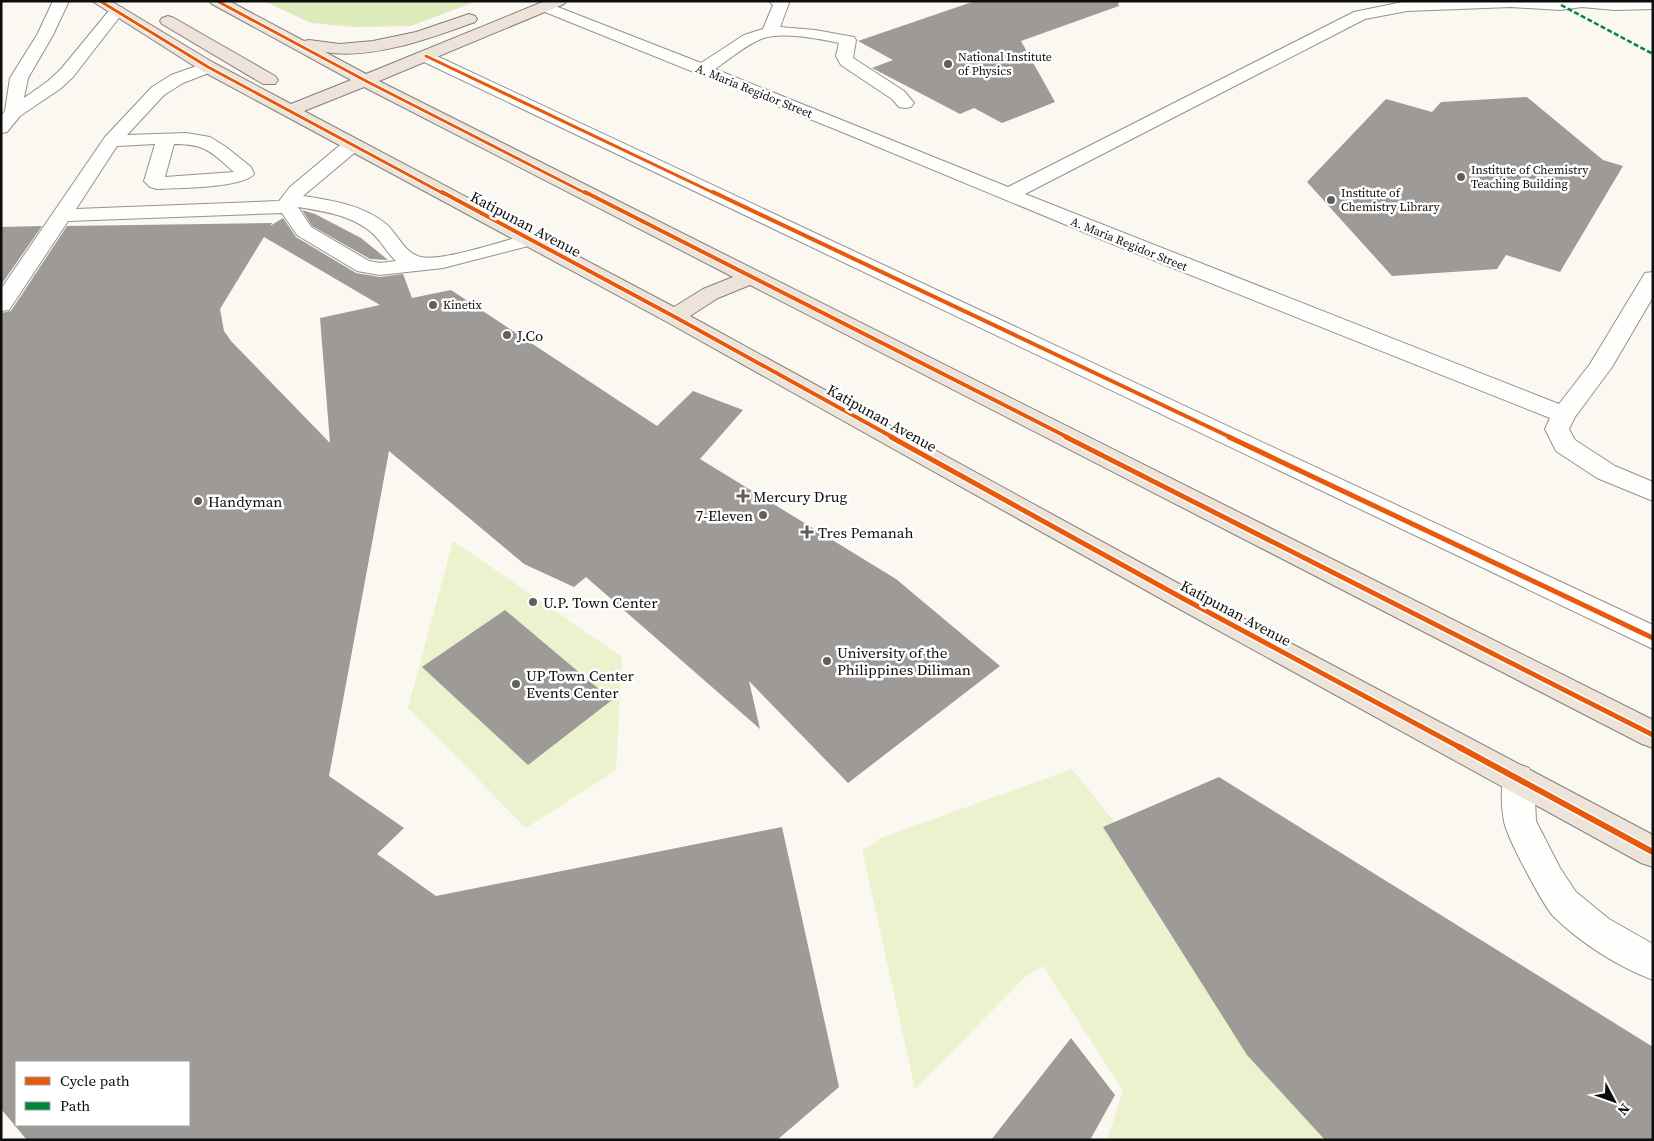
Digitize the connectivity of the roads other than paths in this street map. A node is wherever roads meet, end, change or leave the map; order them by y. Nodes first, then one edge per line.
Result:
1 (61, 1) edge
2 (100, 1) edge
3 (217, 1) edge
4 (777, 1) edge
5 (1500, 2) edge
6 (1589, 2) edge
7 (552, 4) edge
8 (1653, 4) edge
9 (1364, 8) edge
10 (117, 10) junction
11 (151, 11) dead end
12 (481, 14) dead end
13 (770, 32) junction
14 (293, 42) junction
15 (208, 67) junction
16 (701, 70) junction
17 (358, 77) junction
18 (419, 81) junction
19 (905, 103) dead end
20 (290, 111) junction
21 (14, 112) junction
22 (1, 128) edge
23 (166, 139) dead end
24 (111, 141) junction
25 (352, 145) junction
26 (1008, 195) junction
27 (289, 204) junction
28 (62, 215) junction
29 (530, 240) junction
30 (422, 264) junction
31 (751, 278) junction
32 (1653, 278) edge
33 (1, 305) edge
34 (675, 317) junction
35 (1564, 415) junction
36 (1653, 492) edge
37 (1653, 638) edge
38 (1653, 735) edge
39 (1518, 778) junction
40 (1653, 852) edge
41 (1653, 963) edge

1 - 21 street
2 - 10 main road, Katipunan Avenue
3 - 14 main road
4 - 13 street
5 - 6 street
5 - 9 street
6 - 8 street
7 - 16 street, A. Maria Regidor Street
7 - 18 main road
9 - 26 street
10 - 15 main road, Katipunan Avenue
10 - 21 street
11 - 17 main road
12 - 14 main road
13 - 16 street
13 - 19 street
14 - 17 main road
15 - 20 main road, Katipunan Avenue
15 - 24 street
16 - 26 street, A. Maria Regidor Street
17 - 18 main road
17 - 18 main road
17 - 20 main road
18 - 31 main road
18 - 37 street
20 - 25 main road, Katipunan Avenue
21 - 22 street
23 - 24 street
24 - 28 street
25 - 27 street
25 - 29 main road, Katipunan Avenue
26 - 35 street, A. Maria Regidor Street
27 - 28 street
27 - 30 street
27 - 30 street
28 - 33 street
29 - 30 street
29 - 34 main road, Katipunan Avenue
31 - 34 main road
31 - 38 main road
32 - 35 street
34 - 39 main road, Katipunan Avenue
35 - 36 street
39 - 40 main road, Katipunan Avenue
39 - 41 street

